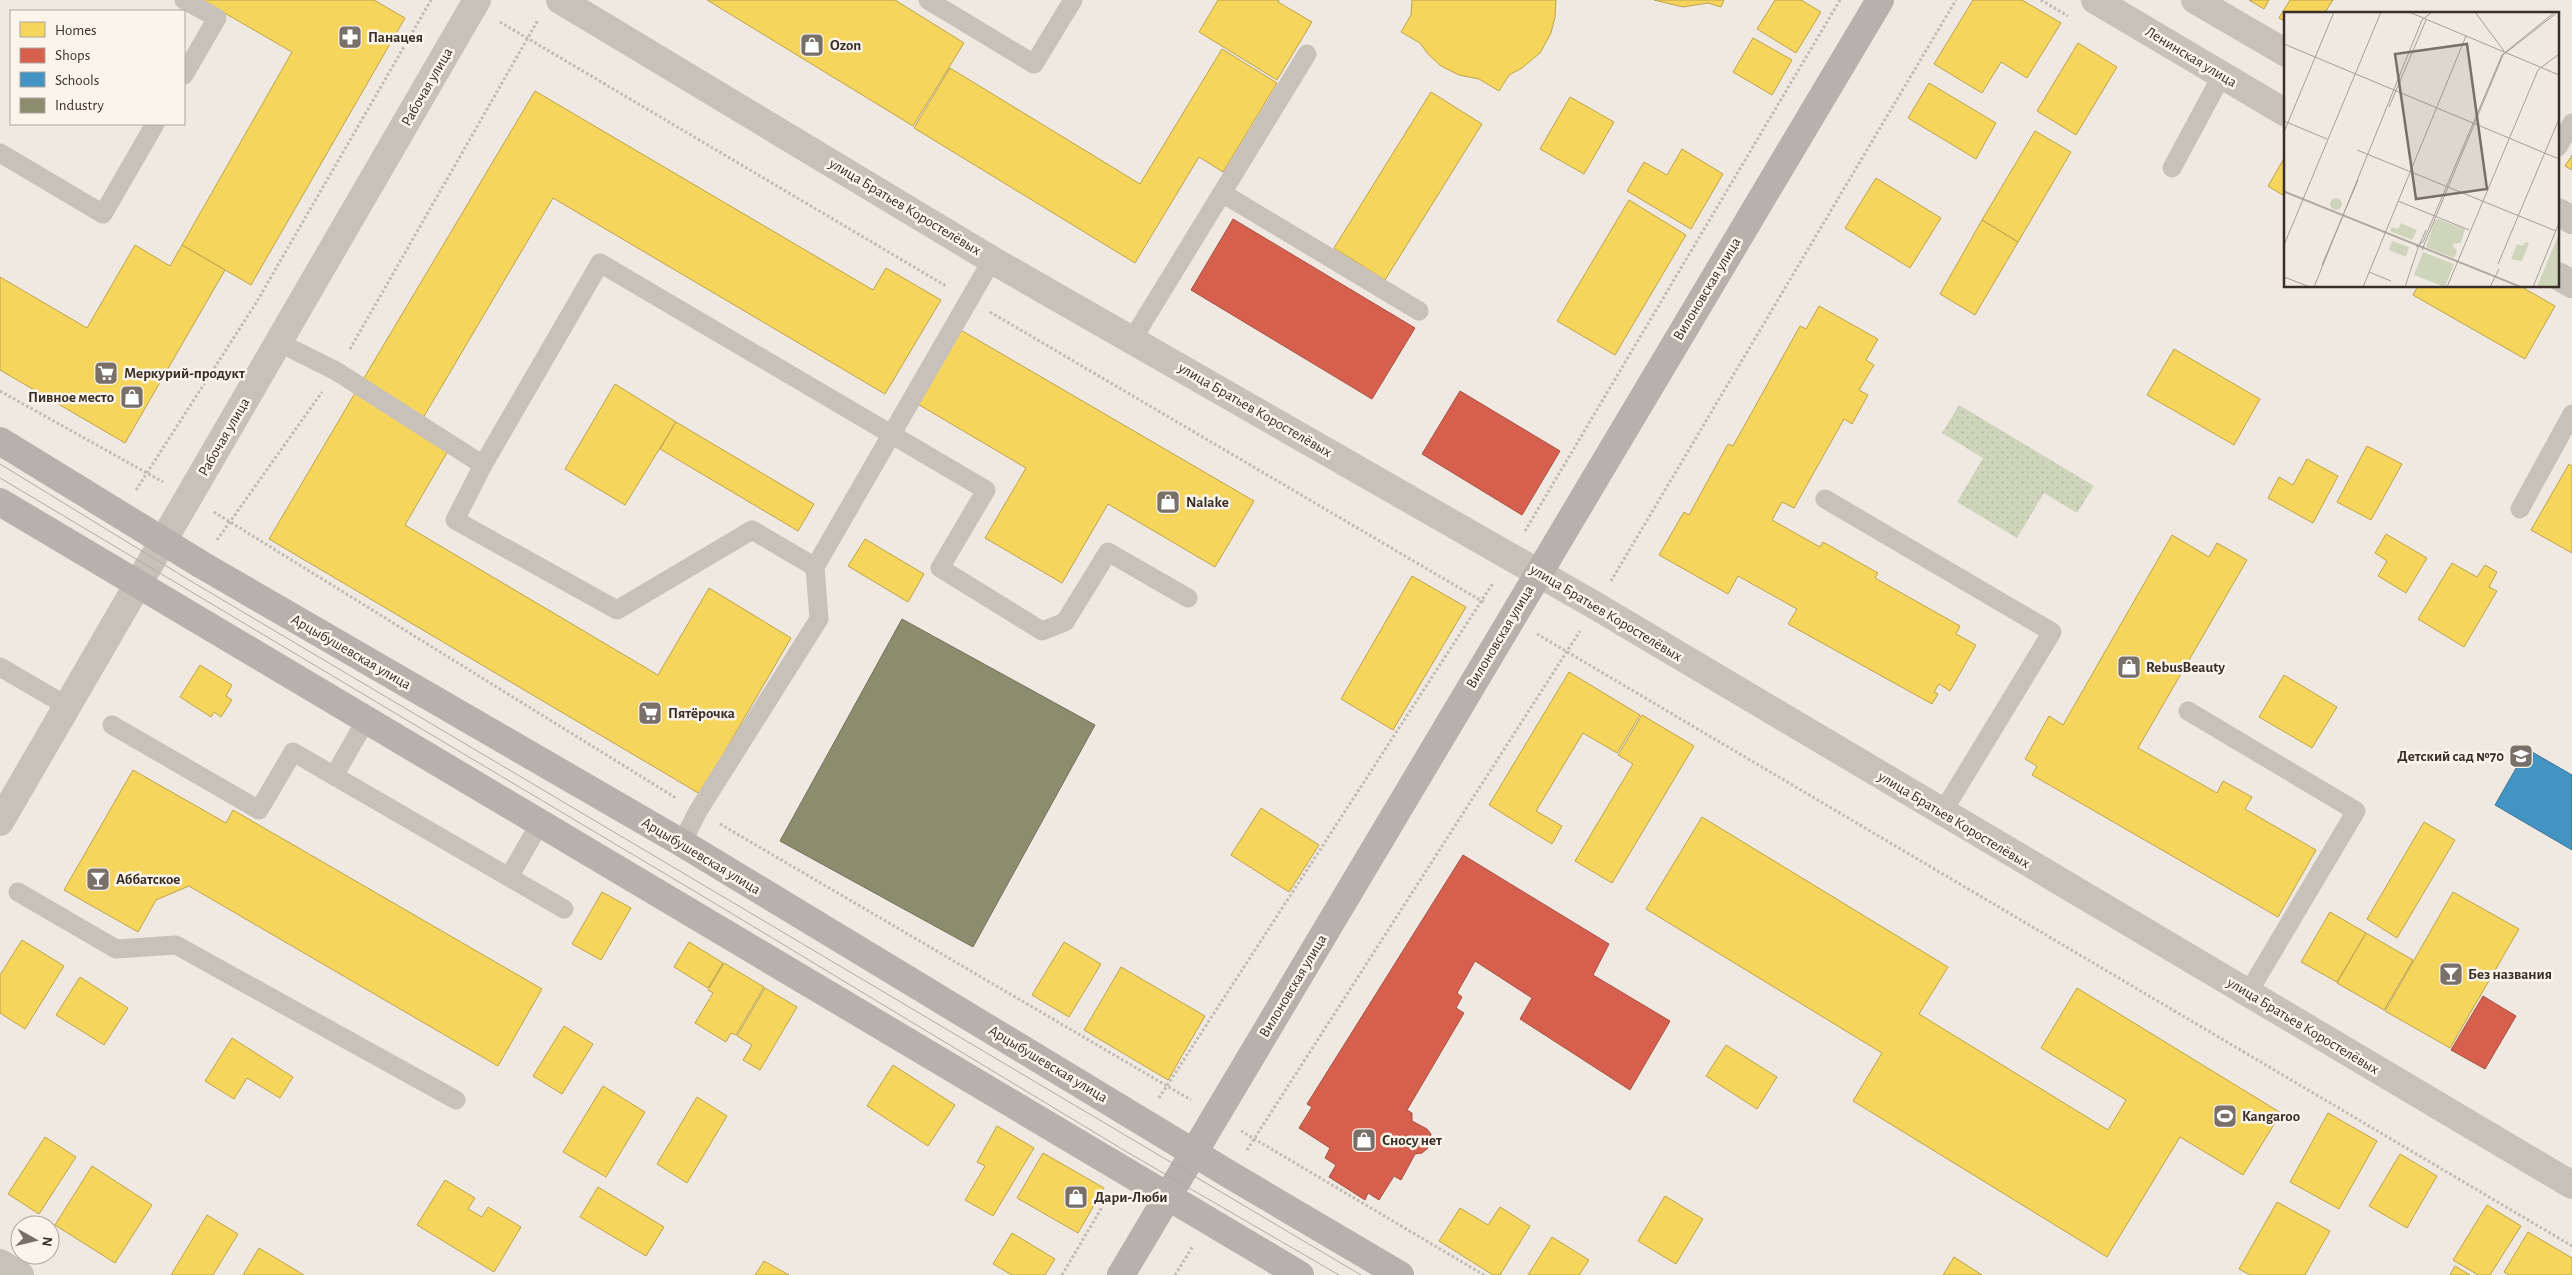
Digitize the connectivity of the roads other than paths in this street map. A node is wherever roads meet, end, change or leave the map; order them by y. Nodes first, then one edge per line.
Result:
1 (184, 0) edge
2 (477, 0) edge
3 (560, 0) edge
4 (928, 0) edge
5 (1073, 0) edge
6 (1880, 0) edge
7 (2095, 0) edge
8 (2195, 0) edge
9 (2284, 52) edge
10 (1306, 54) dead end
11 (185, 73) edge
12 (2222, 75) junction
13 (2284, 112) edge
14 (2572, 123) edge
15 (154, 125) edge
16 (2560, 144) edge
17 (0, 153) edge
18 (2172, 168) dead end
19 (1222, 193) junction
20 (2560, 213) edge
21 (2572, 220) edge
22 (992, 260) junction
23 (2560, 277) edge
24 (2572, 284) edge
25 (1419, 311) dead end
26 (1132, 340) junction
27 (278, 342) junction
28 (2572, 414) edge
29 (891, 433) junction
30 (0, 441) edge
31 (483, 465) junction
32 (1825, 499) dead end
33 (0, 502) edge
34 (2520, 509) dead end
35 (164, 540) junction
36 (814, 567) junction
37 (1539, 572) junction
38 (138, 584) junction
39 (1188, 598) dead end
40 (0, 667) edge
41 (67, 706) junction
42 (2188, 711) dead end
43 (366, 720) junction
44 (112, 725) dead end
45 (334, 776) junction
46 (1942, 813) junction
47 (0, 822) edge
48 (540, 823) junction
49 (682, 843) junction
50 (509, 877) junction
51 (18, 892) dead end
52 (564, 909) dead end
53 (2248, 994) junction
54 (456, 1100) dead end
55 (1194, 1152) junction
56 (2572, 1185) edge
57 (1168, 1196) junction
58 (0, 1263) edge
59 (20, 1275) edge
60 (1121, 1275) edge
61 (1300, 1275) edge
62 (1400, 1275) edge

1 - 11 lane
2 - 27 street, Рабочая улица
3 - 22 street, улица Братьев Коростелёвых
4 - 5 lane
6 - 37 main road, Вилоновская улица
7 - 12 street, Ленинская улица
8 - 9 street
10 - 19 lane
12 - 13 street, Ленинская улица
12 - 18 lane
14 - 16 lane
15 - 17 lane
19 - 25 lane
19 - 26 lane
20 - 21 street
22 - 26 street, улица Братьев Коростелёвых
22 - 29 lane
23 - 24 street
26 - 37 street, улица Братьев Коростелёвых
27 - 31 lane
27 - 35 street, Рабочая улица
28 - 34 lane
29 - 31 lane
29 - 36 lane
29 - 39 lane
30 - 35 main road, Арцыбушевская улица
31 - 36 lane
32 - 46 lane
33 - 38 main road
35 - 38 street, Рабочая улица
35 - 49 main road, Арцыбушевская улица
36 - 49 lane
37 - 46 street, улица Братьев Коростелёвых
37 - 55 main road, Вилоновская улица
38 - 41 street, Рабочая улица
38 - 43 main road
40 - 41 lane
41 - 47 street, Рабочая улица
42 - 53 lane
43 - 45 lane
43 - 48 main road
44 - 45 lane
45 - 50 lane
46 - 53 street, улица Братьев Коростелёвых
48 - 50 lane
48 - 57 main road
49 - 55 main road, Арцыбушевская улица
50 - 52 lane
51 - 54 lane
53 - 56 street, улица Братьев Коростелёвых
55 - 57 main road, Вилоновская улица
55 - 62 main road, Арцыбушевская улица
57 - 60 main road, Вилоновская улица
57 - 61 main road
58 - 59 street

